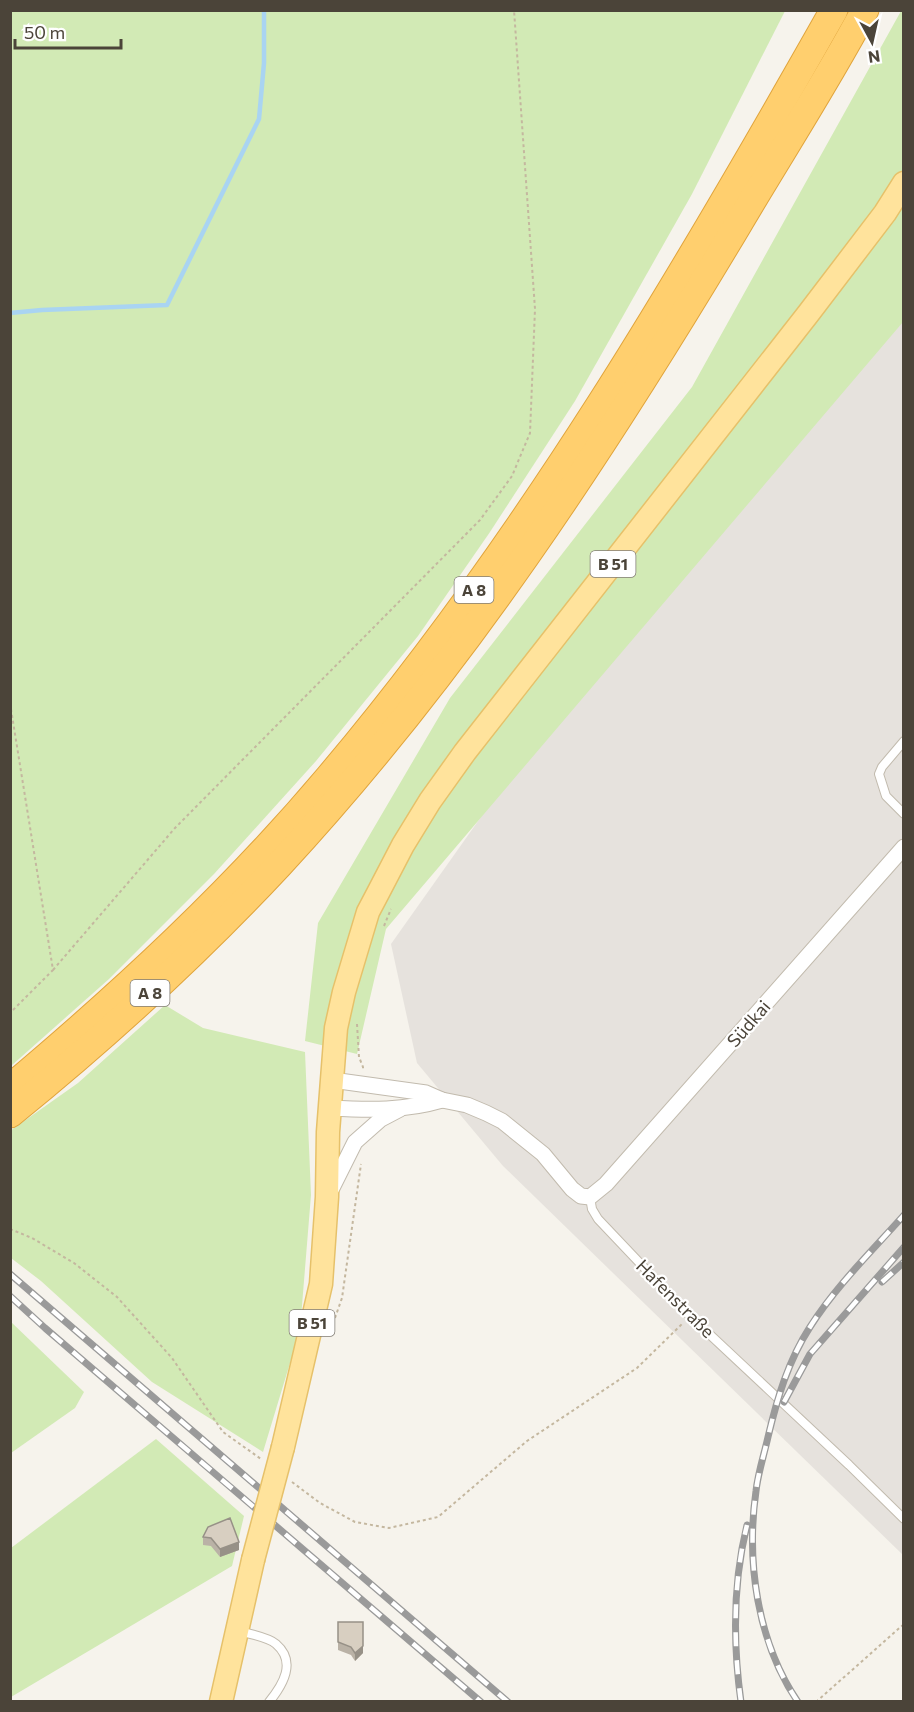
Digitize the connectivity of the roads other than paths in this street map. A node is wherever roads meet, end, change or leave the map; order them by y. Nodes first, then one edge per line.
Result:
1 (834, 10) edge
2 (865, 10) edge
3 (903, 183) edge
4 (903, 741) edge
5 (903, 814) edge
6 (903, 847) edge
7 (332, 1080) junction
8 (10, 1088) edge
9 (442, 1100) junction
10 (330, 1108) junction
11 (400, 1109) junction
12 (10, 1114) edge
13 (327, 1197) junction
14 (590, 1197) junction
15 (903, 1519) edge
16 (236, 1630) junction
17 (220, 1701) edge
18 (269, 1701) edge

1 - 8 highway, A 8
2 - 12 highway, A 8
3 - 7 main road, B 51
4 - 5 lane
6 - 14 street, Südkai
7 - 9 street
7 - 10 main road, B 51
9 - 11 street
9 - 14 street
10 - 11 street
10 - 13 main road, B 51
11 - 13 street
13 - 16 main road, B 51, bridge
14 - 15 lane, Hafenstraße
16 - 17 main road, B 51
16 - 18 lane

